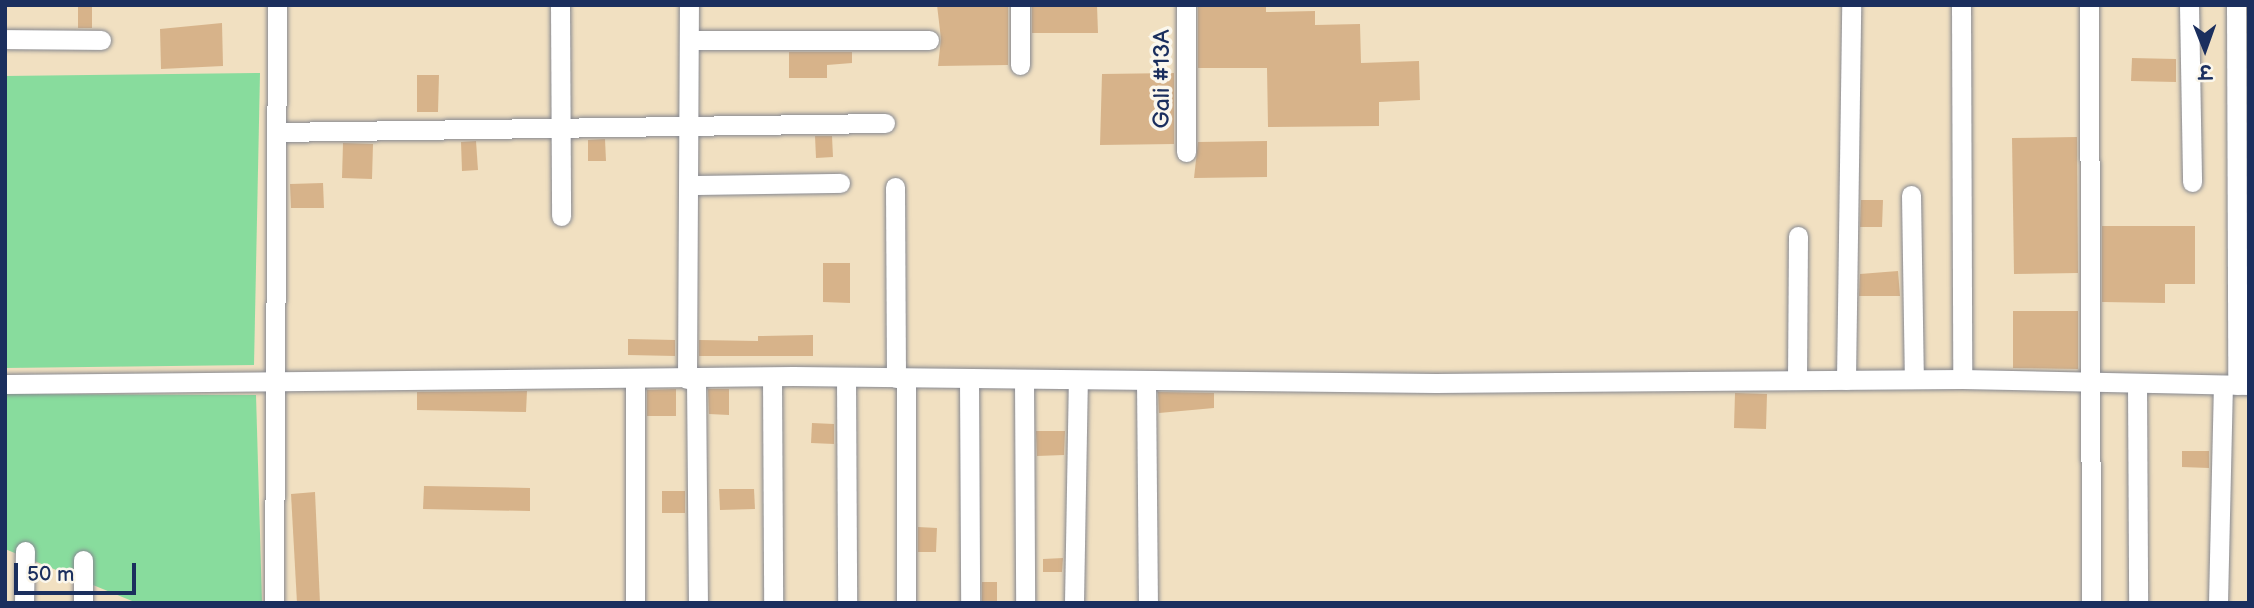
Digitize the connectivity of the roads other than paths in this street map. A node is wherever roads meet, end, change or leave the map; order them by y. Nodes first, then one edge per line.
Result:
1 (277, 5) edge
2 (560, 5) edge
3 (689, 5) edge
4 (1020, 5) edge
5 (1186, 5) edge
6 (1851, 5) edge
7 (1961, 5) edge
8 (2089, 5) edge
9 (2189, 5) edge
10 (2236, 5) edge
11 (5, 39) edge
12 (101, 40) dead end
13 (689, 40) junction
14 (929, 40) dead end
15 (1020, 65) dead end
16 (885, 123) dead end
17 (689, 125) junction
18 (560, 127) junction
19 (276, 132) junction
20 (1186, 152) dead end
21 (2192, 181) dead end
22 (840, 183) dead end
23 (689, 185) junction
24 (895, 187) dead end
25 (1911, 195) dead end
26 (561, 216) dead end
27 (1798, 236) dead end
28 (772, 377) junction
29 (846, 377) junction
30 (901, 378) junction
31 (969, 378) junction
32 (692, 379) junction
33 (1024, 379) junction
34 (1914, 379) junction
35 (1962, 379) junction
36 (635, 380) junction
37 (1078, 380) junction
38 (1146, 380) junction
39 (1797, 380) junction
40 (1846, 380) junction
41 (2090, 382) junction
42 (274, 383) junction
43 (2137, 383) junction
44 (5, 384) edge
45 (2236, 385) edge
46 (24, 551) dead end
47 (83, 560) dead end
48 (24, 603) edge
49 (83, 603) edge
50 (274, 603) edge
51 (635, 603) edge
52 (698, 603) edge
53 (773, 603) edge
54 (847, 603) edge
55 (906, 603) edge
56 (970, 603) edge
57 (1025, 603) edge
58 (1074, 603) edge
59 (1148, 603) edge
60 (2091, 603) edge
61 (2138, 603) edge
62 (2218, 603) edge

1 - 19 street
2 - 18 street
3 - 13 street
4 - 15 street
5 - 20 street, Gali #13A
6 - 40 street
7 - 35 street
8 - 41 street
9 - 21 street
10 - 45 street
11 - 12 street
13 - 14 street
13 - 17 street
16 - 17 street
17 - 18 street
17 - 23 street
18 - 19 street
18 - 26 street
19 - 42 street
22 - 23 street
23 - 32 street
24 - 30 street
25 - 34 street
27 - 39 street
28 - 29 street
28 - 32 street
28 - 53 street
29 - 30 street
29 - 54 street
30 - 31 street
30 - 55 street
31 - 33 street
31 - 56 street
32 - 36 street
32 - 52 street
33 - 37 street
33 - 57 street
34 - 35 street
34 - 40 street
35 - 41 street
36 - 42 street
36 - 51 street
37 - 38 street
37 - 58 street
38 - 39 street
38 - 59 street
39 - 40 street
41 - 43 street
41 - 60 street
42 - 44 street
42 - 50 street
43 - 45 street
43 - 61 street
45 - 62 street
46 - 48 street
47 - 49 street

